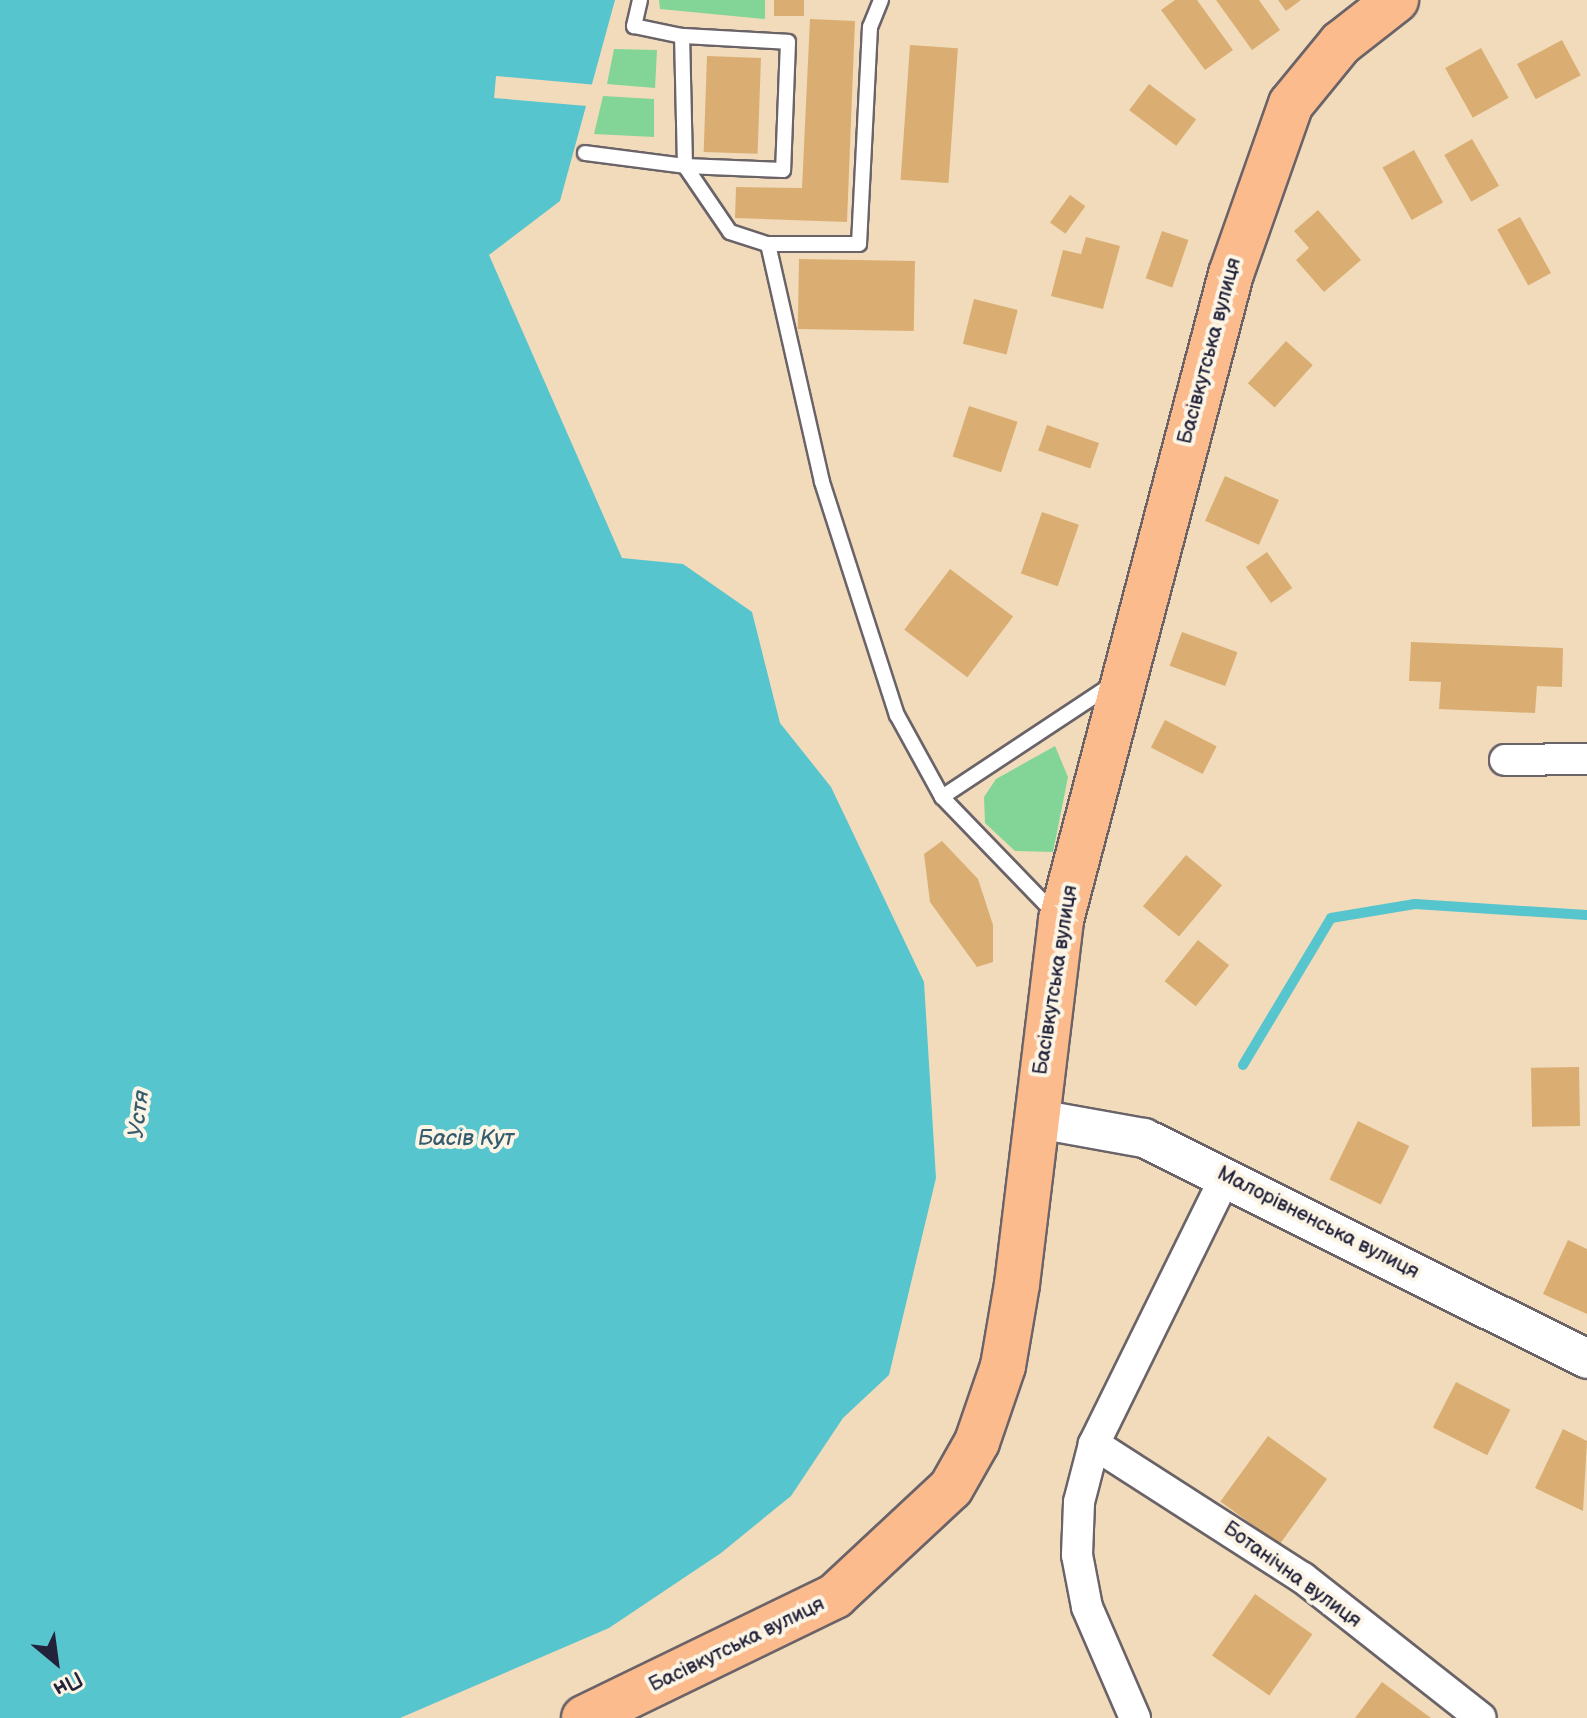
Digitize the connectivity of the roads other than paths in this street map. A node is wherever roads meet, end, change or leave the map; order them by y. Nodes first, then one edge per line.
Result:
1 (640, 0) edge
2 (881, 0) edge
3 (1396, 0) edge
4 (682, 36) junction
5 (585, 153) dead end
6 (685, 166) junction
7 (768, 244) junction
8 (1120, 679) junction
9 (1587, 759) edge
10 (1505, 760) dead end
11 (942, 797) junction
12 (1061, 920) junction
13 (1038, 1119) junction
14 (1226, 1176) junction
15 (1587, 1359) edge
16 (1094, 1444) junction
17 (584, 1718) edge
18 (1135, 1718) edge
19 (1481, 1718) edge

1 - 4 lane
2 - 7 lane
3 - 8 main road, Басівкутська вулиця
4 - 6 lane
4 - 6 lane
5 - 6 lane
6 - 7 lane
7 - 11 lane
8 - 11 lane
8 - 12 main road, Басівкутська вулиця
9 - 10 street
11 - 12 lane
12 - 13 main road, Басівкутська вулиця
13 - 14 street, Малорівненська вулиця
13 - 17 main road, Басівкутська вулиця
14 - 15 street, Малорівненська вулиця
14 - 16 street
16 - 18 street
16 - 19 street, Ботанічна вулиця

